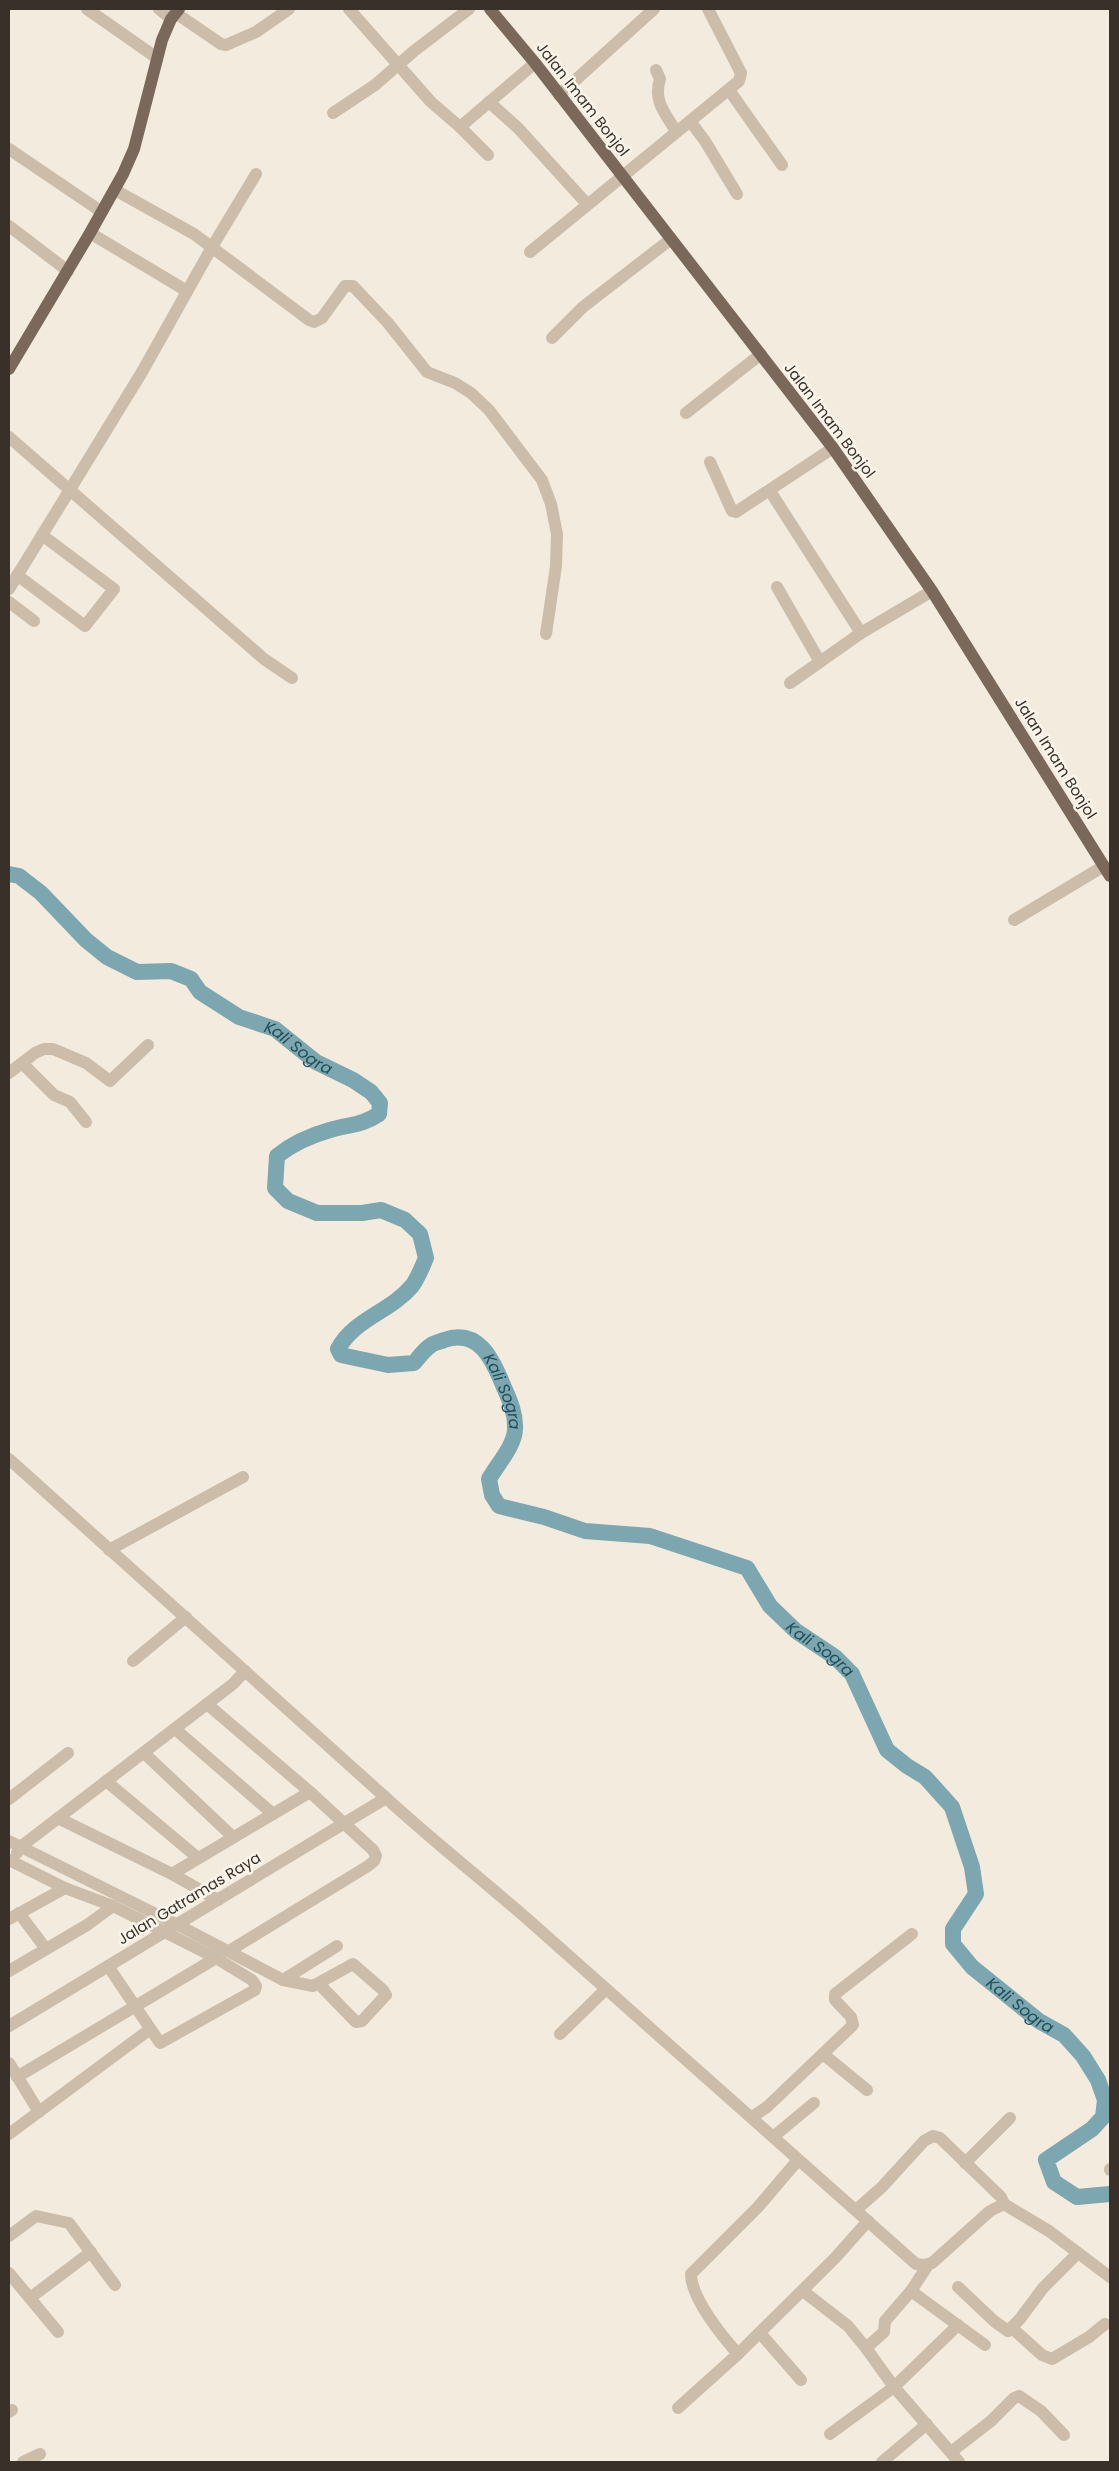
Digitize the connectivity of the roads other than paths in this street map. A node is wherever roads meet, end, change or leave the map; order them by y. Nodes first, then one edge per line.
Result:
1 (87, 9) edge
2 (159, 9) edge
3 (289, 9) edge
4 (349, 9) edge
5 (468, 9) edge
6 (490, 9) edge
7 (654, 9) edge
8 (708, 9) edge
9 (176, 14) edge
10 (157, 58) junction
11 (535, 63) junction
12 (397, 64) junction
13 (656, 70) dead end
14 (729, 90) junction
15 (559, 95) junction
16 (489, 102) junction
17 (333, 113) dead end
18 (690, 121) junction
19 (460, 127) junction
20 (676, 132) junction
21 (9, 149) edge
22 (488, 155) dead end
23 (782, 166) dead end
24 (256, 174) dead end
25 (621, 176) junction
26 (115, 190) junction
27 (738, 194) dead end
28 (587, 204) junction
29 (102, 212) junction
30 (9, 226) edge
31 (90, 233) junction
32 (671, 239) junction
33 (212, 247) junction
34 (530, 252) dead end
35 (68, 271) junction
36 (186, 291) junction
37 (552, 338) dead end
38 (761, 354) junction
39 (9, 370) edge
40 (686, 413) dead end
41 (9, 436) edge
42 (833, 448) junction
43 (710, 462) dead end
44 (69, 488) junction
45 (770, 491) junction
46 (42, 535) junction
47 (17, 575) junction
48 (778, 587) dead end
49 (9, 589) edge
50 (932, 591) junction
51 (9, 602) edge
52 (34, 621) dead end
53 (861, 633) junction
54 (546, 634) dead end
55 (820, 662) junction
56 (292, 678) dead end
57 (790, 683) dead end
58 (1107, 871) edge
59 (1014, 920) dead end
60 (148, 1046) dead end
61 (22, 1063) junction
62 (9, 1073) edge
63 (86, 1122) dead end
64 (9, 1459) edge
65 (243, 1477) dead end
66 (109, 1550) junction
67 (186, 1617) junction
68 (133, 1661) dead end
69 (245, 1671) junction
70 (208, 1704) junction
71 (175, 1729) junction
72 (68, 1753) dead end
73 (144, 1753) junction
74 (106, 1781) junction
75 (310, 1792) junction
76 (386, 1798) junction
77 (9, 1799) edge
78 (273, 1814) junction
79 (58, 1818) junction
80 (346, 1824) junction
81 (233, 1837) junction
82 (14, 1845) edge
83 (198, 1858) junction
84 (12, 1865) edge
85 (172, 1874) junction
86 (65, 1888) junction
87 (218, 1900) junction
88 (113, 1906) junction
89 (14, 1916) edge
90 (176, 1924) junction
91 (162, 1932) junction
92 (912, 1934) dead end
93 (337, 1946) dead end
94 (46, 1949) junction
95 (229, 1952) junction
96 (216, 1958) junction
97 (108, 1966) junction
98 (9, 1971) edge
99 (283, 1980) junction
100 (319, 1984) junction
101 (606, 1989) junction
102 (135, 2006) junction
103 (9, 2026) edge
104 (149, 2030) junction
105 (560, 2034) dead end
106 (823, 2054) junction
107 (9, 2063) edge
108 (17, 2076) junction
109 (868, 2090) dead end
110 (814, 2103) dead end
111 (38, 2112) junction
112 (752, 2117) junction
113 (1010, 2118) dead end
114 (9, 2134) edge
115 (772, 2137) junction
116 (798, 2160) junction
117 (965, 2163) junction
118 (1004, 2204) junction
119 (856, 2210) junction
120 (868, 2221) junction
121 (9, 2236) edge
122 (90, 2252) junction
123 (1078, 2253) junction
124 (928, 2265) junction
125 (9, 2273) edge
126 (1110, 2277) edge
127 (115, 2284) dead end
128 (958, 2287) dead end
129 (803, 2291) junction
130 (911, 2292) junction
131 (30, 2298) junction
132 (1104, 2324) dead end
133 (958, 2325) junction
134 (1012, 2328) junction
135 (58, 2332) dead end
136 (760, 2333) junction
137 (985, 2345) dead end
138 (866, 2348) junction
139 (738, 2354) junction
140 (802, 2380) dead end
141 (894, 2387) junction
142 (678, 2408) dead end
143 (928, 2424) junction
144 (830, 2434) dead end
145 (1064, 2434) dead end
146 (40, 2454) dead end
147 (955, 2457) edge
148 (23, 2462) edge
149 (882, 2462) edge

1 - 10 street
2 - 9 street
3 - 9 street
4 - 12 street
5 - 12 street
6 - 11 main road, Jalan Imam Bonjol
7 - 15 street
8 - 14 street
9 - 10 main road
10 - 26 main road
11 - 15 main road, Jalan Imam Bonjol
11 - 16 street
12 - 17 street
12 - 19 street
13 - 20 street
14 - 18 street
14 - 23 street
15 - 25 main road, Jalan Imam Bonjol
16 - 19 street
16 - 28 street
18 - 20 street
18 - 27 street
19 - 22 street
20 - 25 street
21 - 29 street
24 - 33 street
25 - 28 street
25 - 32 main road, Jalan Imam Bonjol
26 - 29 main road
26 - 33 street
28 - 34 street
29 - 31 main road
30 - 35 street
31 - 35 main road
31 - 36 street
32 - 37 street
32 - 38 main road, Jalan Imam Bonjol
33 - 36 street
33 - 54 street
35 - 39 main road
36 - 44 street
38 - 40 street
38 - 42 main road, Jalan Imam Bonjol
41 - 44 street
42 - 45 street
42 - 50 main road, Jalan Imam Bonjol
43 - 45 street
44 - 46 street
44 - 56 street
45 - 53 street
46 - 47 street
46 - 47 street
47 - 49 street
48 - 55 street
50 - 53 street
50 - 58 main road, Jalan Imam Bonjol
51 - 52 street
53 - 55 street
55 - 57 street
58 - 59 street
60 - 61 street
61 - 62 street
61 - 63 street
64 - 66 street
65 - 66 street
66 - 67 street
67 - 68 street
67 - 69 street
69 - 70 street
69 - 76 street
70 - 71 street
70 - 75 street
71 - 73 street
71 - 78 street
72 - 77 street
73 - 74 street
73 - 81 street
74 - 79 street
74 - 83 street
75 - 78 street
75 - 80 street
76 - 80 street, Jalan Gatramas Raya
76 - 101 street
78 - 81 street
79 - 82 street
79 - 85 street
80 - 87 street, Jalan Gatramas Raya
80 - 95 street
81 - 83 street
82 - 84 street
82 - 90 street
83 - 85 street
84 - 86 street
85 - 87 street
86 - 88 street
86 - 89 street
87 - 90 street, Jalan Gatramas Raya
88 - 91 street
88 - 94 street
89 - 94 street
90 - 91 street, Jalan Gatramas Raya
90 - 95 street
91 - 96 street
91 - 97 street, Jalan Gatramas Raya
92 - 106 street
93 - 99 street
94 - 98 street
95 - 99 street
96 - 102 street
96 - 104 street
97 - 102 street
97 - 103 street, Jalan Gatramas Raya
99 - 100 street
100 - 100 street
101 - 105 street
101 - 112 street
102 - 104 street
102 - 108 street
104 - 111 street
106 - 109 street
106 - 112 street
107 - 108 street
108 - 111 street
110 - 115 street
111 - 114 street
112 - 115 street
113 - 117 street
115 - 116 street
116 - 119 street
116 - 139 street
117 - 118 street
117 - 119 street
118 - 123 street
118 - 124 street
119 - 120 street
120 - 124 street
120 - 129 street
121 - 122 street
122 - 127 street
122 - 131 street
123 - 126 street
123 - 134 street
124 - 130 street
125 - 131 street
128 - 134 street
129 - 136 street
129 - 138 street
130 - 133 street
130 - 138 street
131 - 135 street
132 - 134 street
133 - 137 street
133 - 141 street
136 - 139 street
136 - 140 street
138 - 141 street
139 - 142 street
141 - 143 street
141 - 144 street
143 - 147 street
143 - 149 street
145 - 147 street
146 - 148 street

